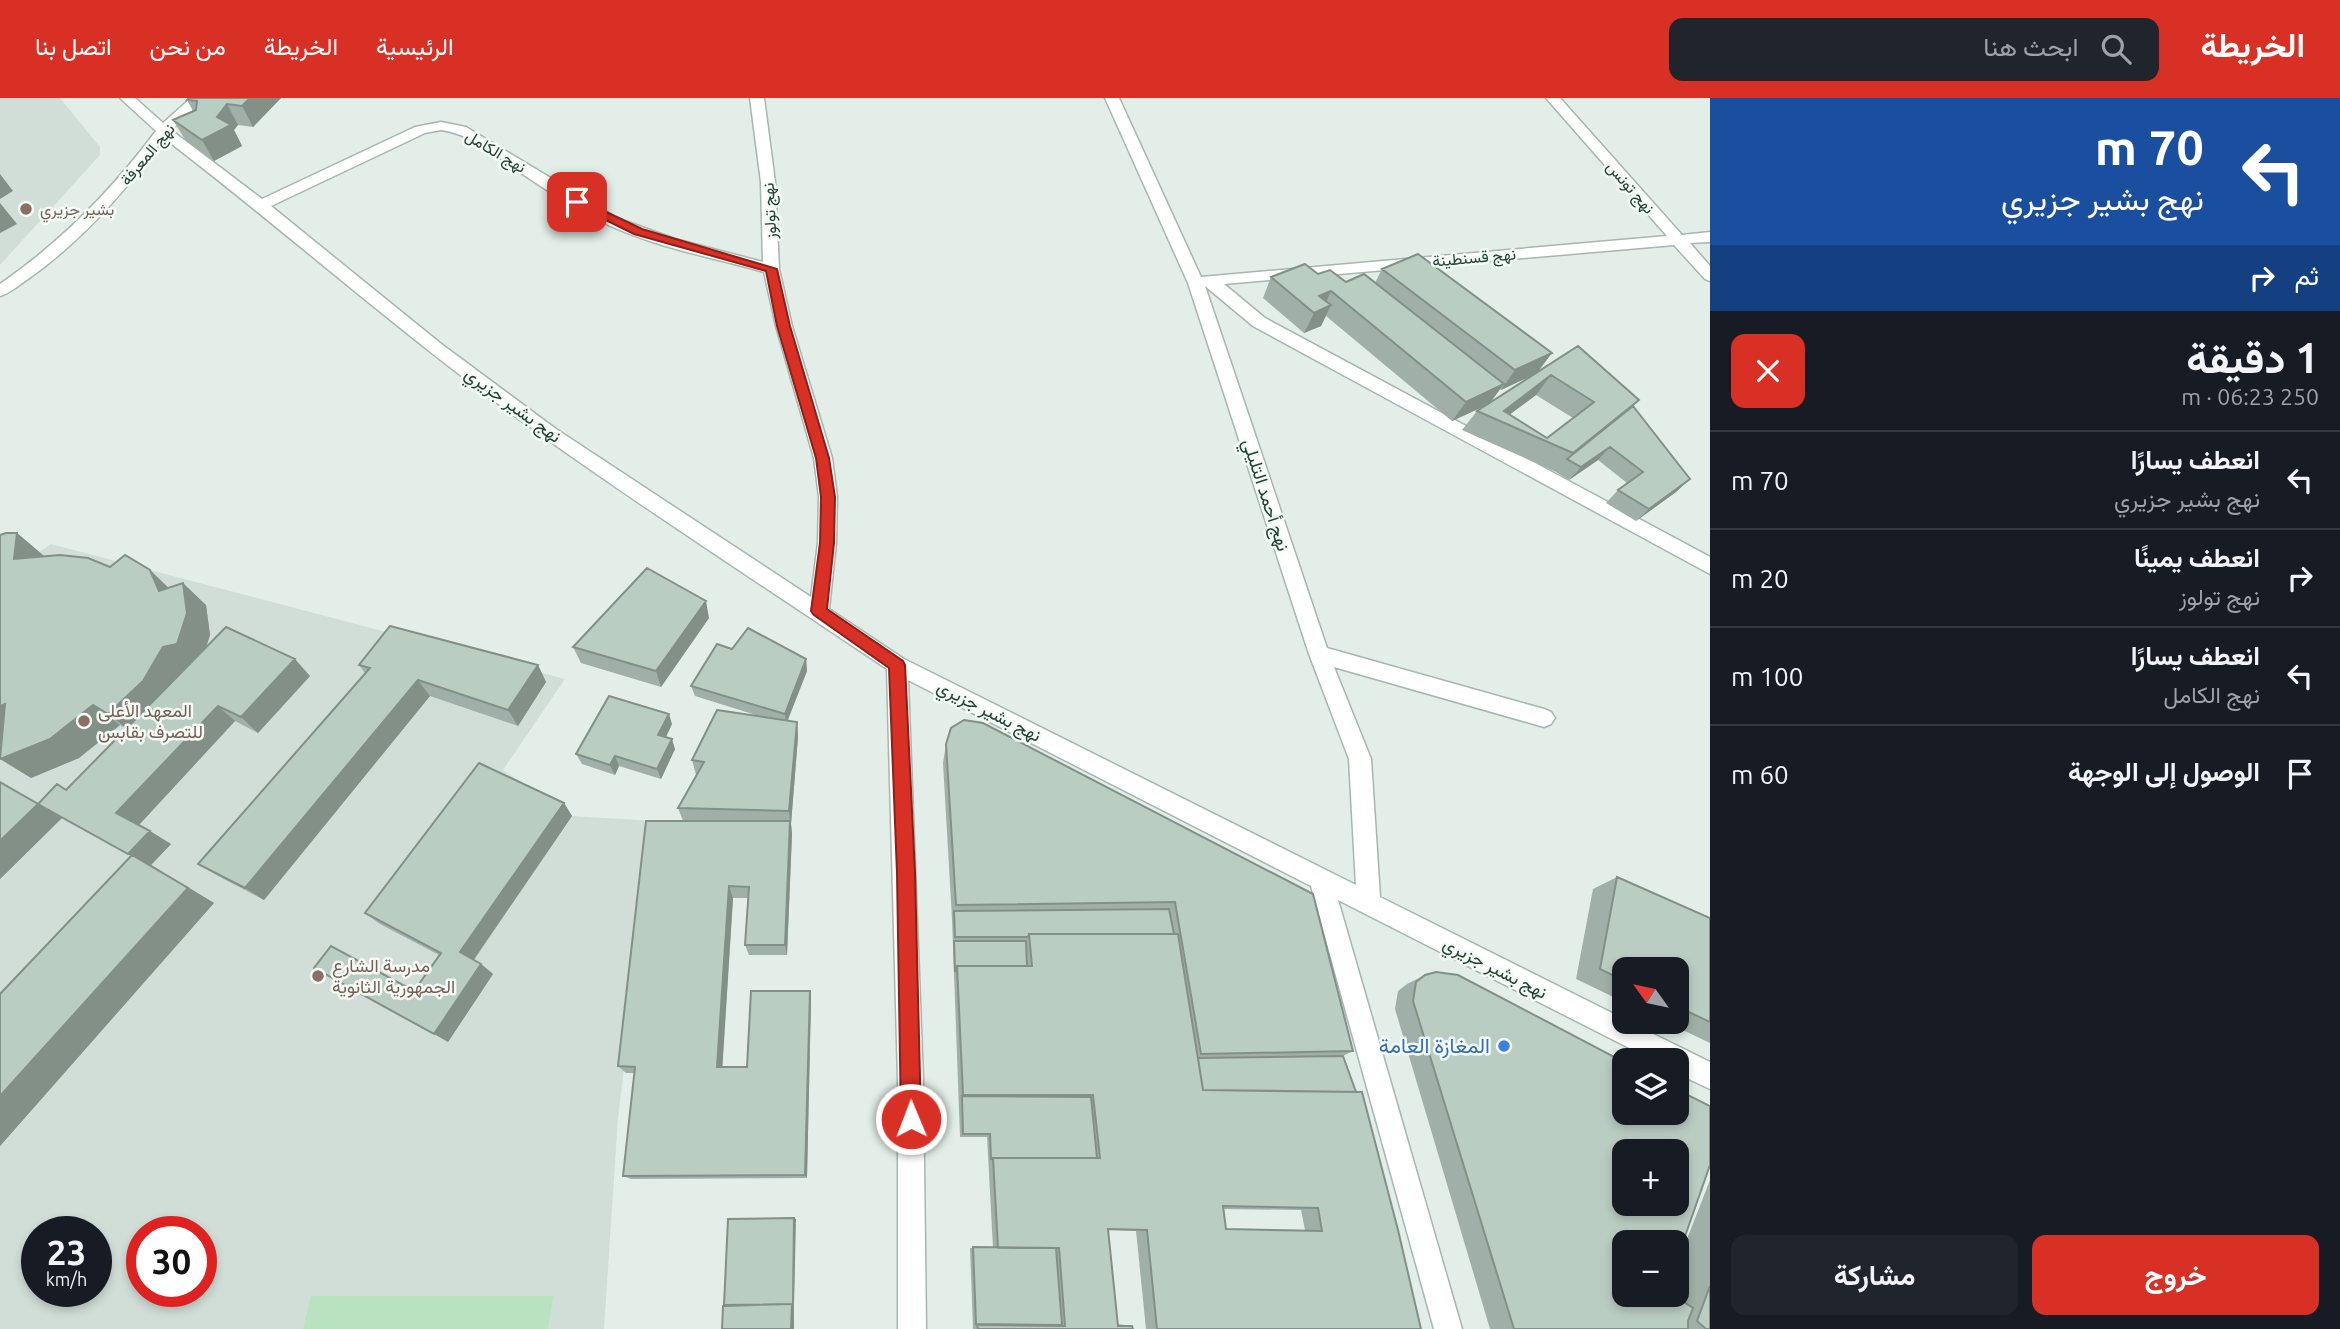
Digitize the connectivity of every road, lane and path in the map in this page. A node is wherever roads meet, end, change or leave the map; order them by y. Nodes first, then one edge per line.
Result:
1 (127, 98) edge
2 (199, 98) edge
3 (757, 98) edge
4 (1112, 98) edge
5 (1553, 98) edge
6 (163, 130) junction
7 (261, 205) junction
8 (1710, 237) edge
9 (1677, 239) junction
10 (771, 269) junction
11 (1710, 276) edge
12 (1202, 282) junction
13 (0, 291) edge
14 (1710, 566) edge
15 (819, 611) junction
16 (1319, 654) junction
17 (897, 665) junction
18 (1544, 718) dead end
19 (1320, 878) junction
20 (1369, 905) junction
21 (1710, 1076) edge
22 (912, 1329) edge
23 (1448, 1329) edge

1 - 6 street, نهج بشير جزيري
2 - 6 street, نهج المعرفة
3 - 10 street, نهج تولوز
4 - 12 street, نهج أحمد التليلي
5 - 9 street, نهج تونس
6 - 7 street, نهج بشير جزيري
6 - 13 street, نهج المعرفة
7 - 10 street, نهج الكامل
7 - 15 street, نهج بشير جزيري
8 - 9 street, نهج قسنطينة
9 - 11 street, نهج تونس
9 - 12 street, نهج قسنطينة
10 - 15 street, نهج تولوز
12 - 14 street
12 - 16 street, نهج أحمد التليلي
15 - 17 street, نهج بشير جزيري
16 - 18 street
16 - 20 street, نهج أحمد التليلي
17 - 19 street, نهج بشير جزيري
17 - 22 street
19 - 20 street, نهج بشير جزيري
19 - 23 street
20 - 21 street, نهج بشير جزيري

